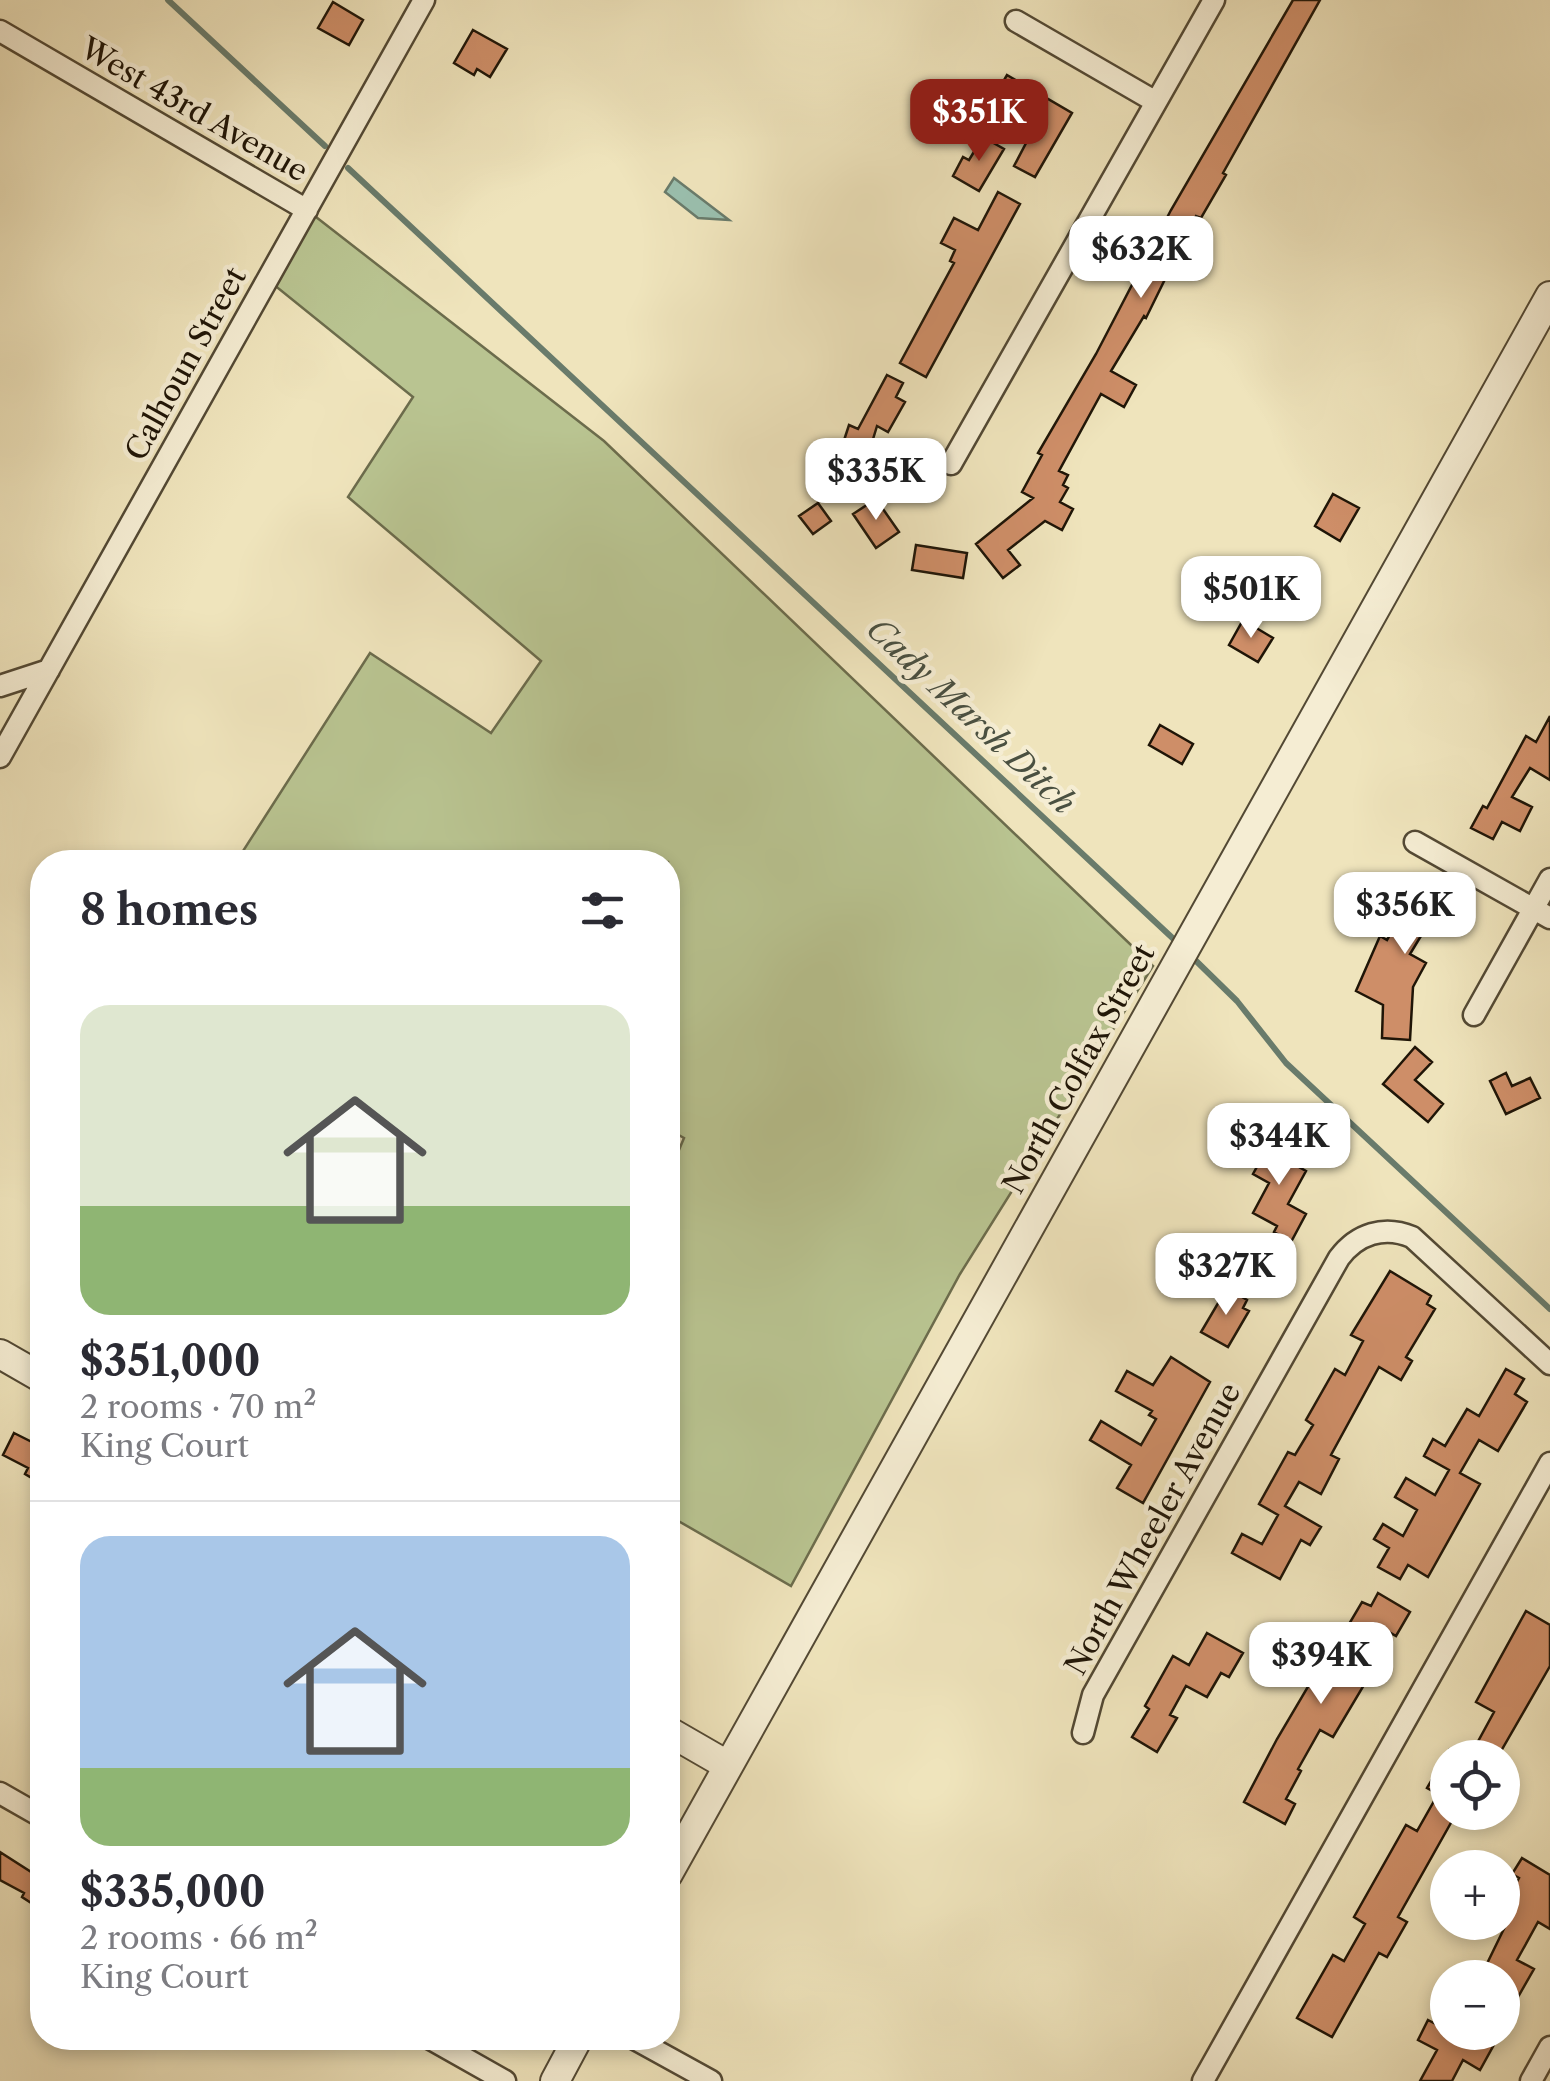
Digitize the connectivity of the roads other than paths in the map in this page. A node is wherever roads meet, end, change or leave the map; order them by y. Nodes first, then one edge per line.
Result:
1 (424, 0) edge
2 (1214, 0) edge
3 (1016, 21) dead end
4 (0, 31) edge
5 (1156, 102) junction
6 (307, 210) junction
7 (1550, 296) edge
8 (951, 464) dead end
9 (49, 670) junction
10 (0, 686) edge
11 (0, 758) edge
12 (1415, 842) dead end
13 (1550, 879) edge
14 (1542, 913) edge
15 (1474, 1015) dead end
16 (0, 1354) edge
17 (1550, 1364) edge
18 (30, 1371) edge
19 (1550, 1463) edge
20 (1082, 1733) dead end
21 (680, 1738) edge
22 (727, 1765) junction
23 (0, 1793) edge
24 (30, 1811) edge
25 (680, 1852) edge
26 (1550, 2047) edge
27 (449, 2050) edge
28 (572, 2050) edge
29 (655, 2050) edge
30 (505, 2081) edge
31 (555, 2081) edge
32 (711, 2081) edge
33 (1203, 2081) edge
34 (1531, 2081) edge

1 - 6 street, Calhoun Street
2 - 5 street
3 - 5 street
4 - 6 street, West 43rd Avenue
5 - 8 street
6 - 9 street, Calhoun Street
7 - 22 street, North Colfax Street
9 - 10 street
9 - 11 street, Calhoun Street
12 - 14 street
13 - 14 street
14 - 15 street
16 - 18 street
17 - 20 street, North Wheeler Avenue
19 - 33 street
21 - 22 street
22 - 25 street, North Colfax Street
23 - 24 street
26 - 34 street
27 - 30 street
28 - 31 street
29 - 32 street

